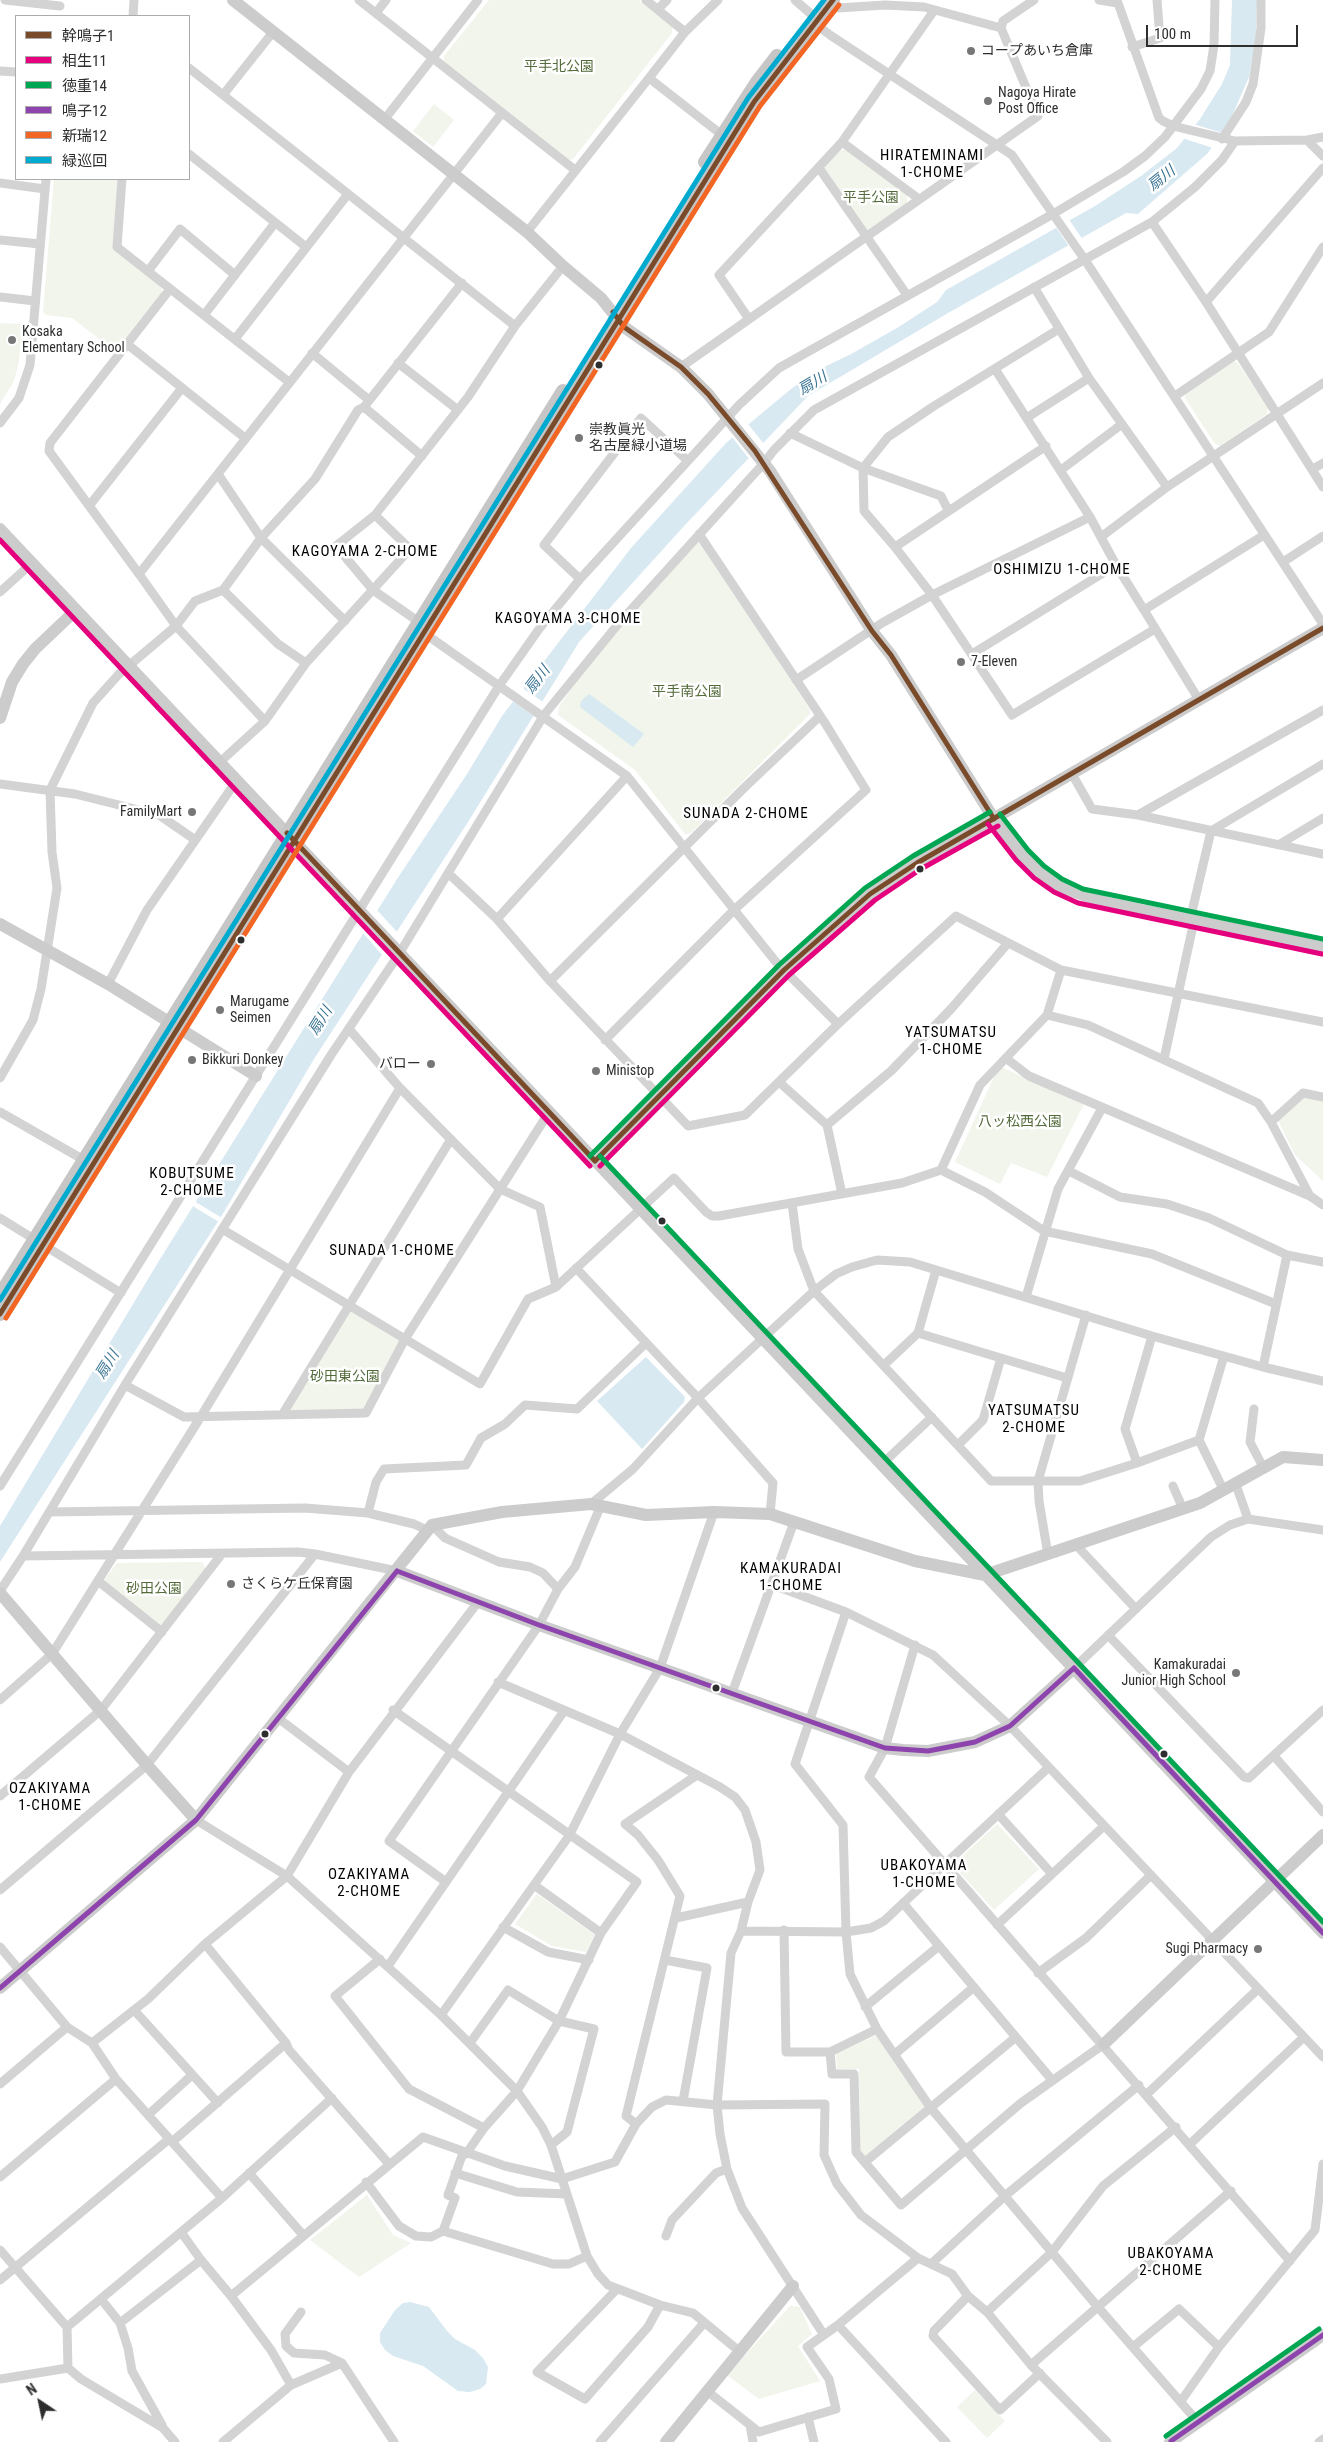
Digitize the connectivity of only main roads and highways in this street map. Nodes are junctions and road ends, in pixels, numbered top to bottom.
1 (828, 1) edge
2 (812, 18) junction
3 (616, 316) junction
4 (174, 1025) junction
5 (39, 1241) junction
6 (0, 1294) edge
7 (0, 1314) edge

1 - 2 main road
2 - 3 main road
2 - 3 main road
3 - 4 main road
4 - 5 main road
4 - 5 main road
5 - 6 main road
5 - 7 main road

